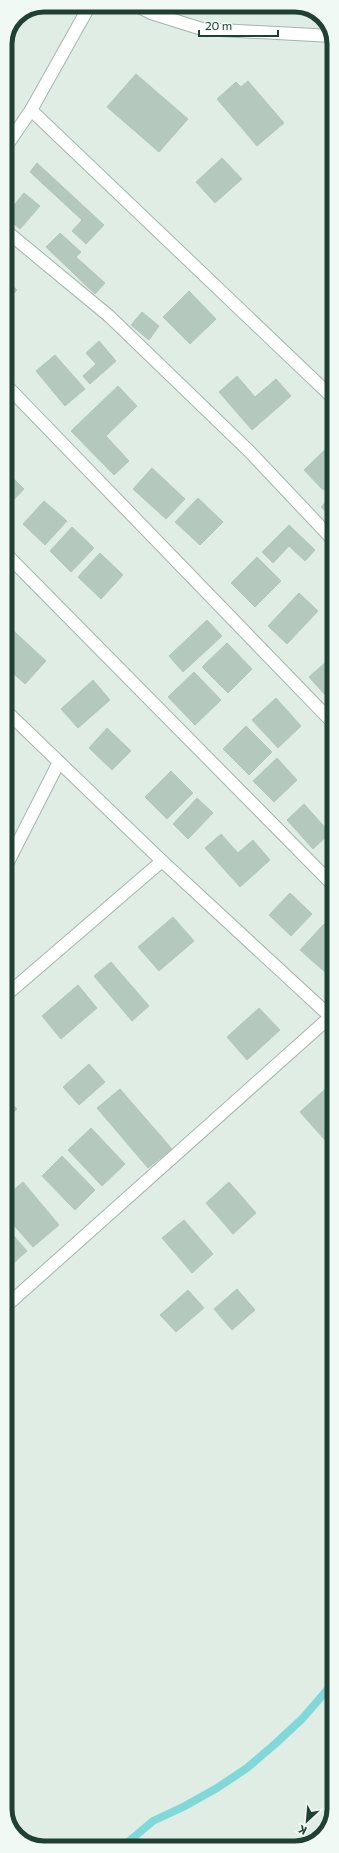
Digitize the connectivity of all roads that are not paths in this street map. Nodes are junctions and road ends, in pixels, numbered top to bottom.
1 (86, 12) edge
2 (149, 12) edge
3 (326, 36) edge
4 (31, 110) junction
5 (12, 138) edge
6 (12, 236) edge
7 (12, 391) edge
8 (327, 392) edge
9 (327, 534) edge
10 (12, 560) edge
11 (12, 717) edge
12 (327, 717) edge
13 (59, 762) junction
14 (12, 854) edge
15 (162, 861) junction
16 (327, 879) edge
17 (12, 990) edge
18 (327, 1014) edge
19 (327, 1023) edge
20 (12, 1301) edge

1 - 4 street
2 - 3 street
4 - 5 street
4 - 8 street
6 - 9 street
7 - 12 street
10 - 16 street
11 - 13 street
13 - 14 street
13 - 15 street
15 - 17 street
15 - 18 street
19 - 20 street

